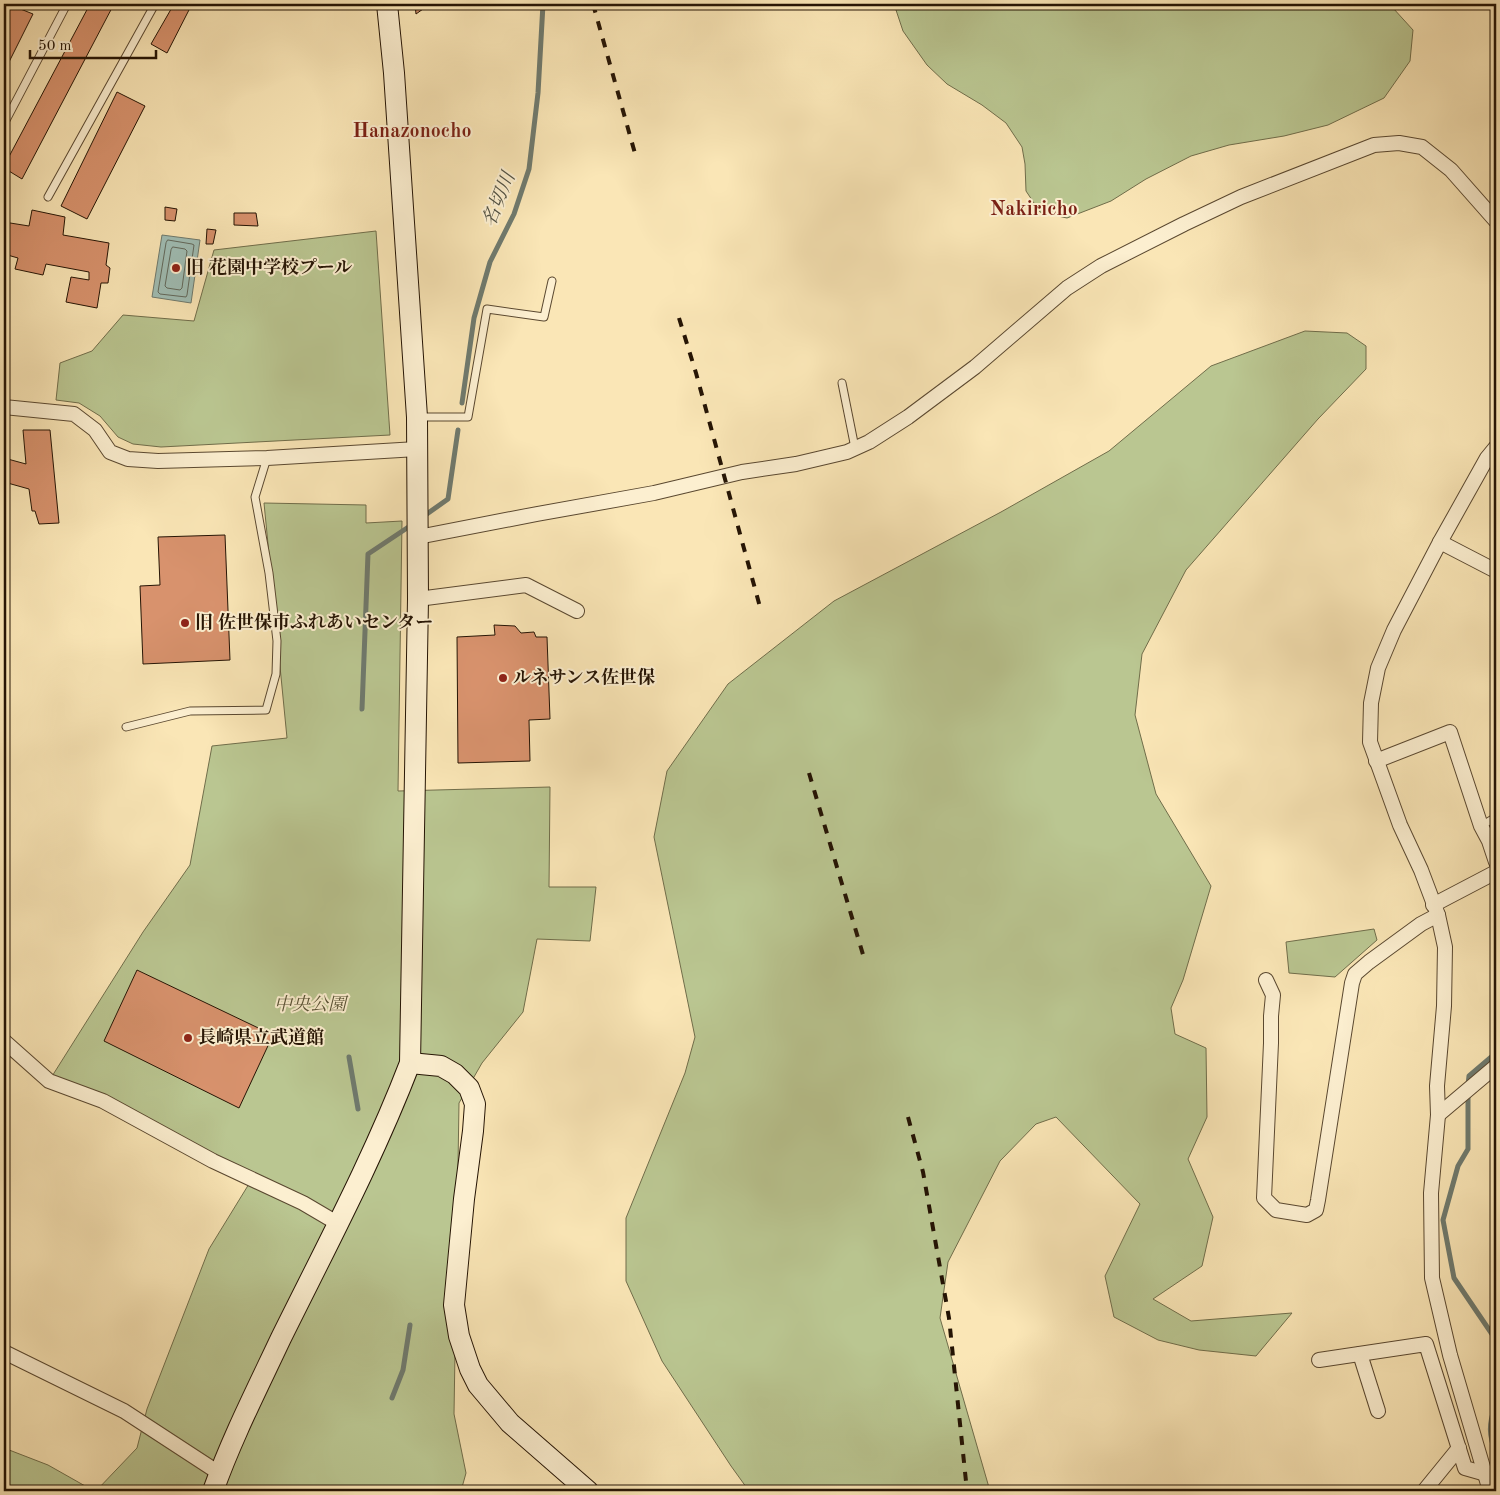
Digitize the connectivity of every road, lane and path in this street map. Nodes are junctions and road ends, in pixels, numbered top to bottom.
1 (67, 4) edge
2 (154, 4) edge
3 (386, 4) edge
4 (4, 124) edge
5 (48, 197) dead end
6 (1496, 221) edge
7 (552, 281) dead end
8 (842, 383) dead end
9 (4, 407) edge
10 (417, 417) junction
11 (1496, 447) edge
12 (854, 448) junction
13 (417, 450) junction
14 (267, 458) junction
15 (418, 535) junction
16 (1440, 542) junction
17 (1496, 571) edge
18 (418, 599) junction
19 (577, 611) dead end
20 (126, 727) dead end
21 (1376, 761) junction
22 (1496, 817) edge
23 (1481, 826) junction
24 (1496, 862) edge
25 (1496, 872) edge
26 (1435, 910) junction
27 (1266, 980) dead end
28 (4, 1042) edge
29 (410, 1062) junction
30 (1496, 1066) edge
31 (1438, 1115) junction
32 (338, 1223) junction
33 (4, 1352) edge
34 (1360, 1354) junction
35 (1319, 1360) dead end
36 (1378, 1411) dead end
37 (1459, 1448) junction
38 (1486, 1474) junction
39 (216, 1482) edge
40 (588, 1491) edge
41 (1424, 1491) edge
42 (1490, 1491) edge

1 - 4 lane
2 - 5 lane
3 - 10 street
6 - 12 street
7 - 10 lane
8 - 12 lane
9 - 14 street
10 - 13 street
11 - 16 street
12 - 15 street
13 - 14 street
13 - 15 street
14 - 20 lane
15 - 18 street
16 - 17 street
16 - 21 street
18 - 19 street
18 - 29 street
21 - 23 street
21 - 26 street
22 - 23 lane
23 - 24 street
25 - 26 street
26 - 27 street
26 - 31 street
28 - 32 street
29 - 32 street
29 - 40 street
30 - 31 street
31 - 38 street
32 - 39 street
33 - 39 street
34 - 35 street
34 - 36 street
34 - 37 street
37 - 38 street
37 - 41 street
38 - 42 street

